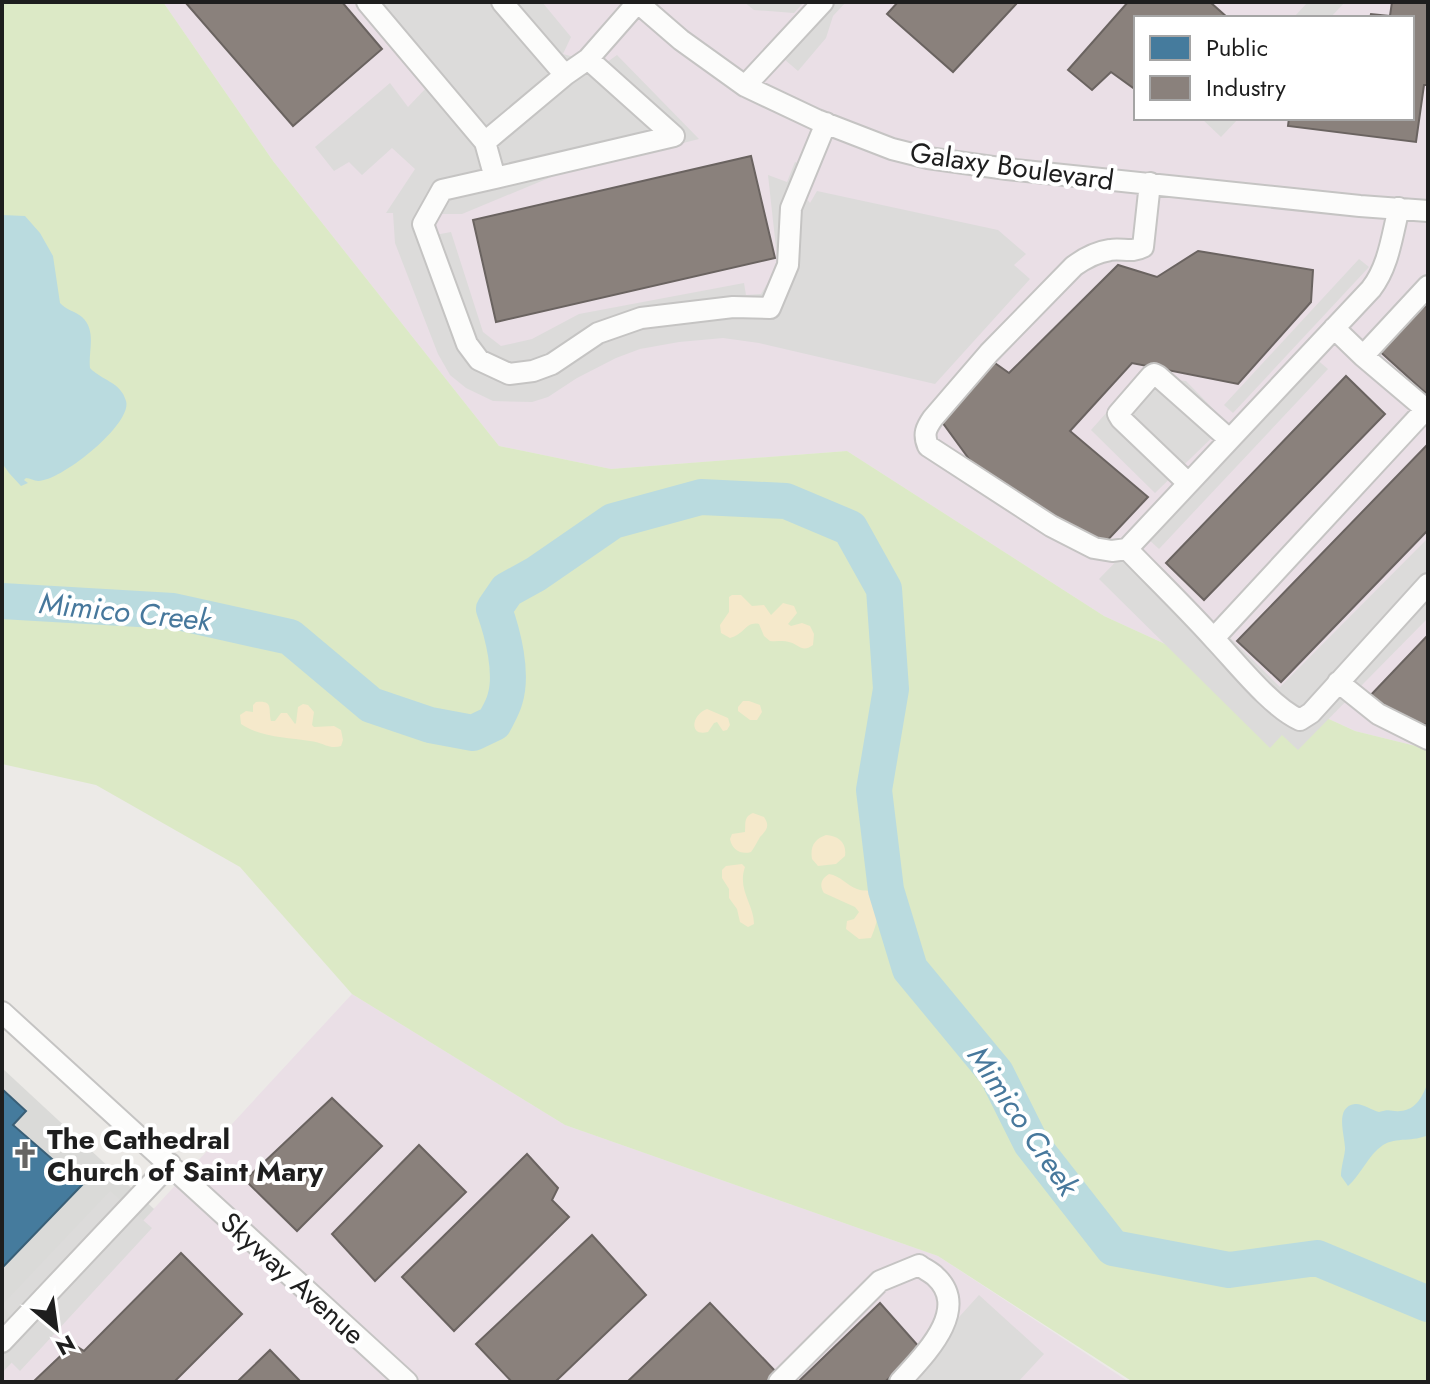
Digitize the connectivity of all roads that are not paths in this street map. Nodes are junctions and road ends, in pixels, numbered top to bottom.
1 (367, 2) edge
2 (502, 2) edge
3 (637, 2) edge
4 (823, 2) edge
5 (588, 59) junction
6 (565, 75) junction
7 (745, 86) junction
8 (826, 123) junction
9 (485, 142) junction
10 (495, 178) junction
11 (1150, 183) junction
12 (1399, 208) junction
13 (1428, 211) edge
14 (1428, 286) edge
15 (1334, 328) junction
16 (1363, 356) junction
17 (1427, 410) edge
18 (1229, 439) junction
19 (1188, 483) junction
20 (1127, 549) junction
21 (1428, 584) edge
22 (1214, 638) junction
23 (1338, 682) junction
24 (1428, 739) edge
25 (2, 1012) edge
26 (170, 1164) junction
27 (2, 1342) edge
28 (407, 1382) edge
29 (779, 1382) edge
30 (900, 1382) edge

1 - 9 street
2 - 6 street
3 - 5 street
3 - 7 street, Galaxy Boulevard
4 - 7 street
5 - 6 street
5 - 10 street
6 - 9 street
7 - 8 street, Galaxy Boulevard
8 - 10 street
8 - 11 street, Galaxy Boulevard
9 - 10 street
11 - 12 street, Galaxy Boulevard
11 - 20 street
12 - 13 street, Galaxy Boulevard
12 - 15 street
14 - 16 street
15 - 16 street
15 - 18 street
16 - 17 street
17 - 22 street
18 - 19 street
18 - 19 street
19 - 20 street
20 - 22 street
21 - 23 street
22 - 23 street
23 - 24 street
25 - 26 street, Skyway Avenue
26 - 27 street
26 - 28 street, Skyway Avenue
29 - 30 street

